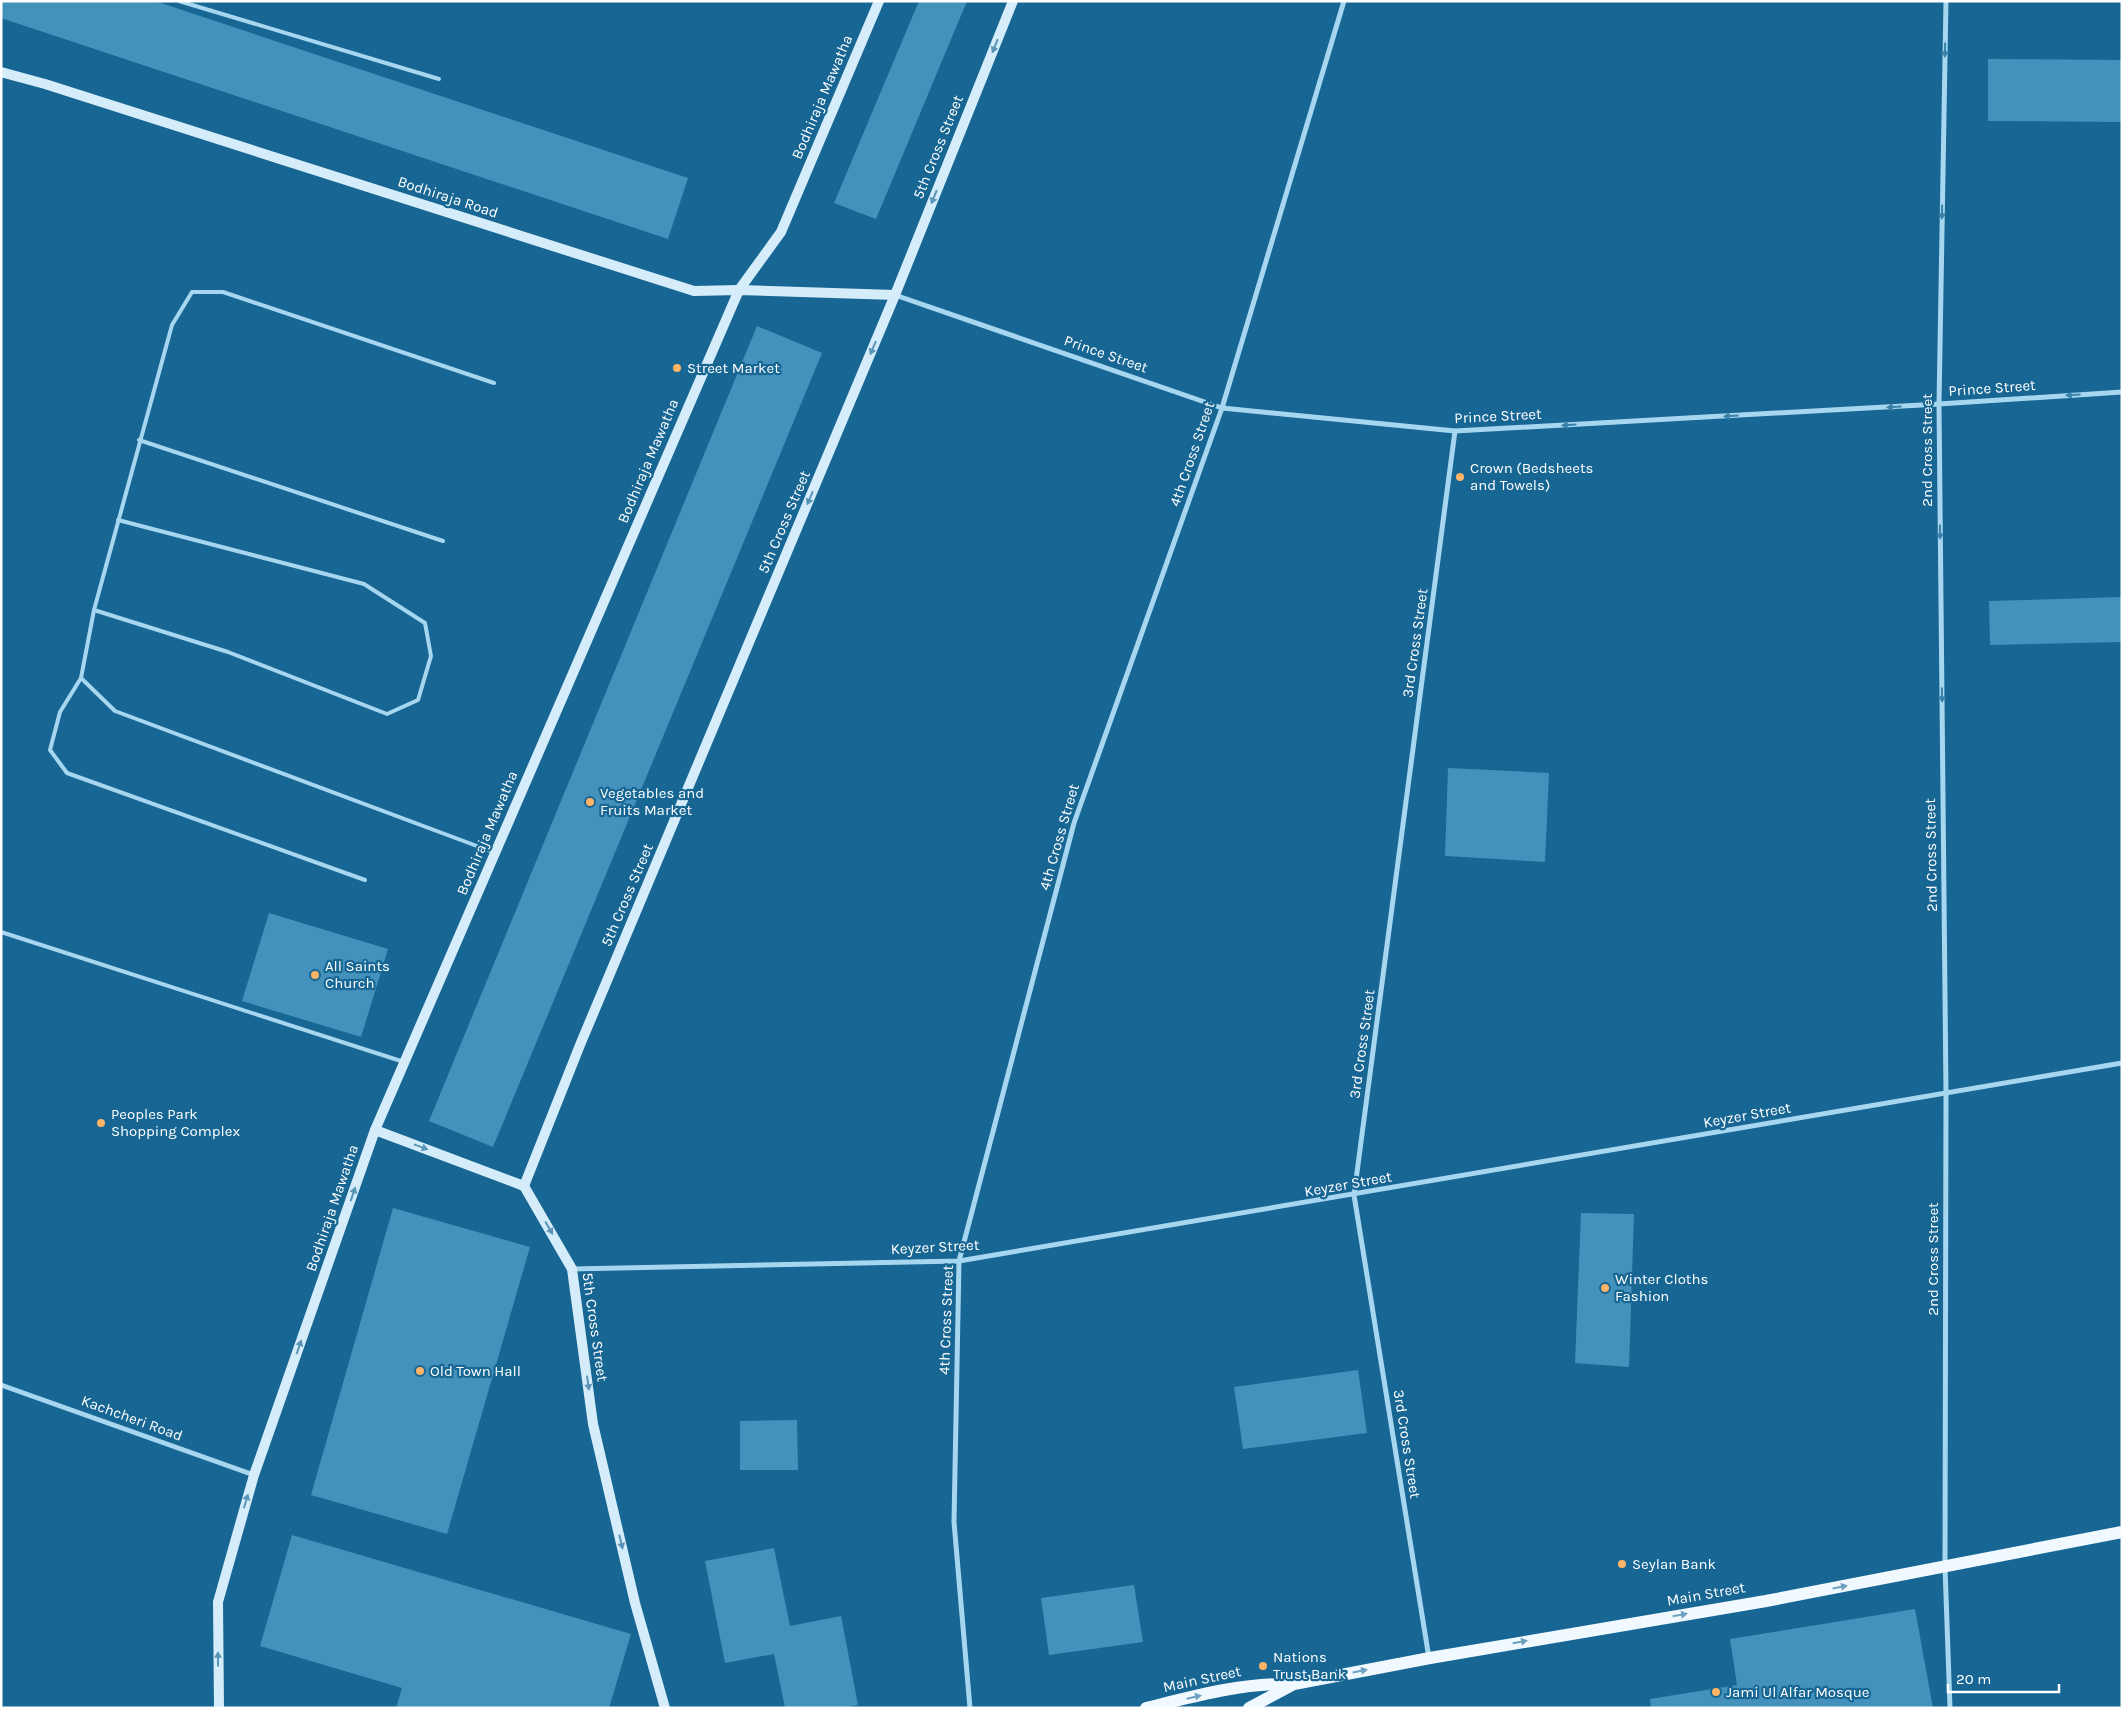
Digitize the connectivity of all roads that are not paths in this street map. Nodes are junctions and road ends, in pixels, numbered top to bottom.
1 (179, 1) edge
2 (879, 1) edge
3 (1013, 1) edge
4 (1344, 1) edge
5 (1946, 1) edge
6 (1, 72) edge
7 (439, 79) dead end
8 (739, 290) junction
9 (895, 295) junction
10 (494, 383) dead end
11 (2122, 392) edge
12 (1939, 404) junction
13 (1222, 408) junction
14 (1455, 432) junction
15 (139, 440) junction
16 (118, 520) junction
17 (443, 541) dead end
18 (94, 610) junction
19 (81, 678) junction
20 (496, 852) junction
21 (365, 880) dead end
22 (1, 932) edge
23 (404, 1062) junction
24 (2122, 1063) edge
25 (1946, 1093) junction
26 (375, 1130) junction
27 (524, 1186) junction
28 (1354, 1195) junction
29 (959, 1261) junction
30 (572, 1268) junction
31 (1, 1385) edge
32 (254, 1475) junction
33 (2122, 1532) edge
34 (1945, 1567) junction
35 (1430, 1658) junction
36 (1294, 1684) junction
37 (219, 1708) edge
38 (665, 1708) edge
39 (970, 1708) edge
40 (1146, 1708) edge
41 (1249, 1708) edge
42 (1950, 1708) edge

1 - 7 lane
2 - 8 street, Bodhiraja Mawatha
3 -> 9 street, 5th Cross Street
4 - 13 street, 4th Cross Street
5 -> 12 street, 2nd Cross Street
6 - 8 street, Bodhiraja Road
8 - 9 street, Bodhiraja Road
8 - 20 street, Bodhiraja Mawatha
9 - 13 street, Prince Street
9 -> 27 street, 5th Cross Street
10 - 15 lane
11 -> 12 street, Prince Street
12 -> 14 street, Prince Street
12 -> 25 street, 2nd Cross Street
13 - 14 street, Prince Street
13 - 29 street, 4th Cross Street
14 - 28 street, 3rd Cross Street
15 - 16 lane
15 - 17 lane
16 - 18 lane
16 - 18 lane
18 - 19 lane
19 - 20 lane
19 - 21 lane
20 - 23 street, Bodhiraja Mawatha
22 - 23 lane
23 - 26 street, Bodhiraja Mawatha
24 - 25 street, Keyzer Street
25 - 28 street, Keyzer Street
25 - 34 street, 2nd Cross Street
26 -> 27 street
32 -> 26 street, Bodhiraja Mawatha
27 -> 30 street, 5th Cross Street
28 - 29 street, Keyzer Street
28 - 35 street, 3rd Cross Street
29 - 30 street, Keyzer Street
29 - 39 street, 4th Cross Street
30 -> 38 street, 5th Cross Street
31 - 32 street, Kachcheri Road
37 -> 32 street, Bodhiraja Mawatha
33 - 34 main road, Main Street
35 -> 34 main road, Main Street
34 - 42 street, 2nd Cross Street
36 -> 35 main road, Main Street
40 -> 36 main road, Main Street
36 - 41 main road, Main Street

